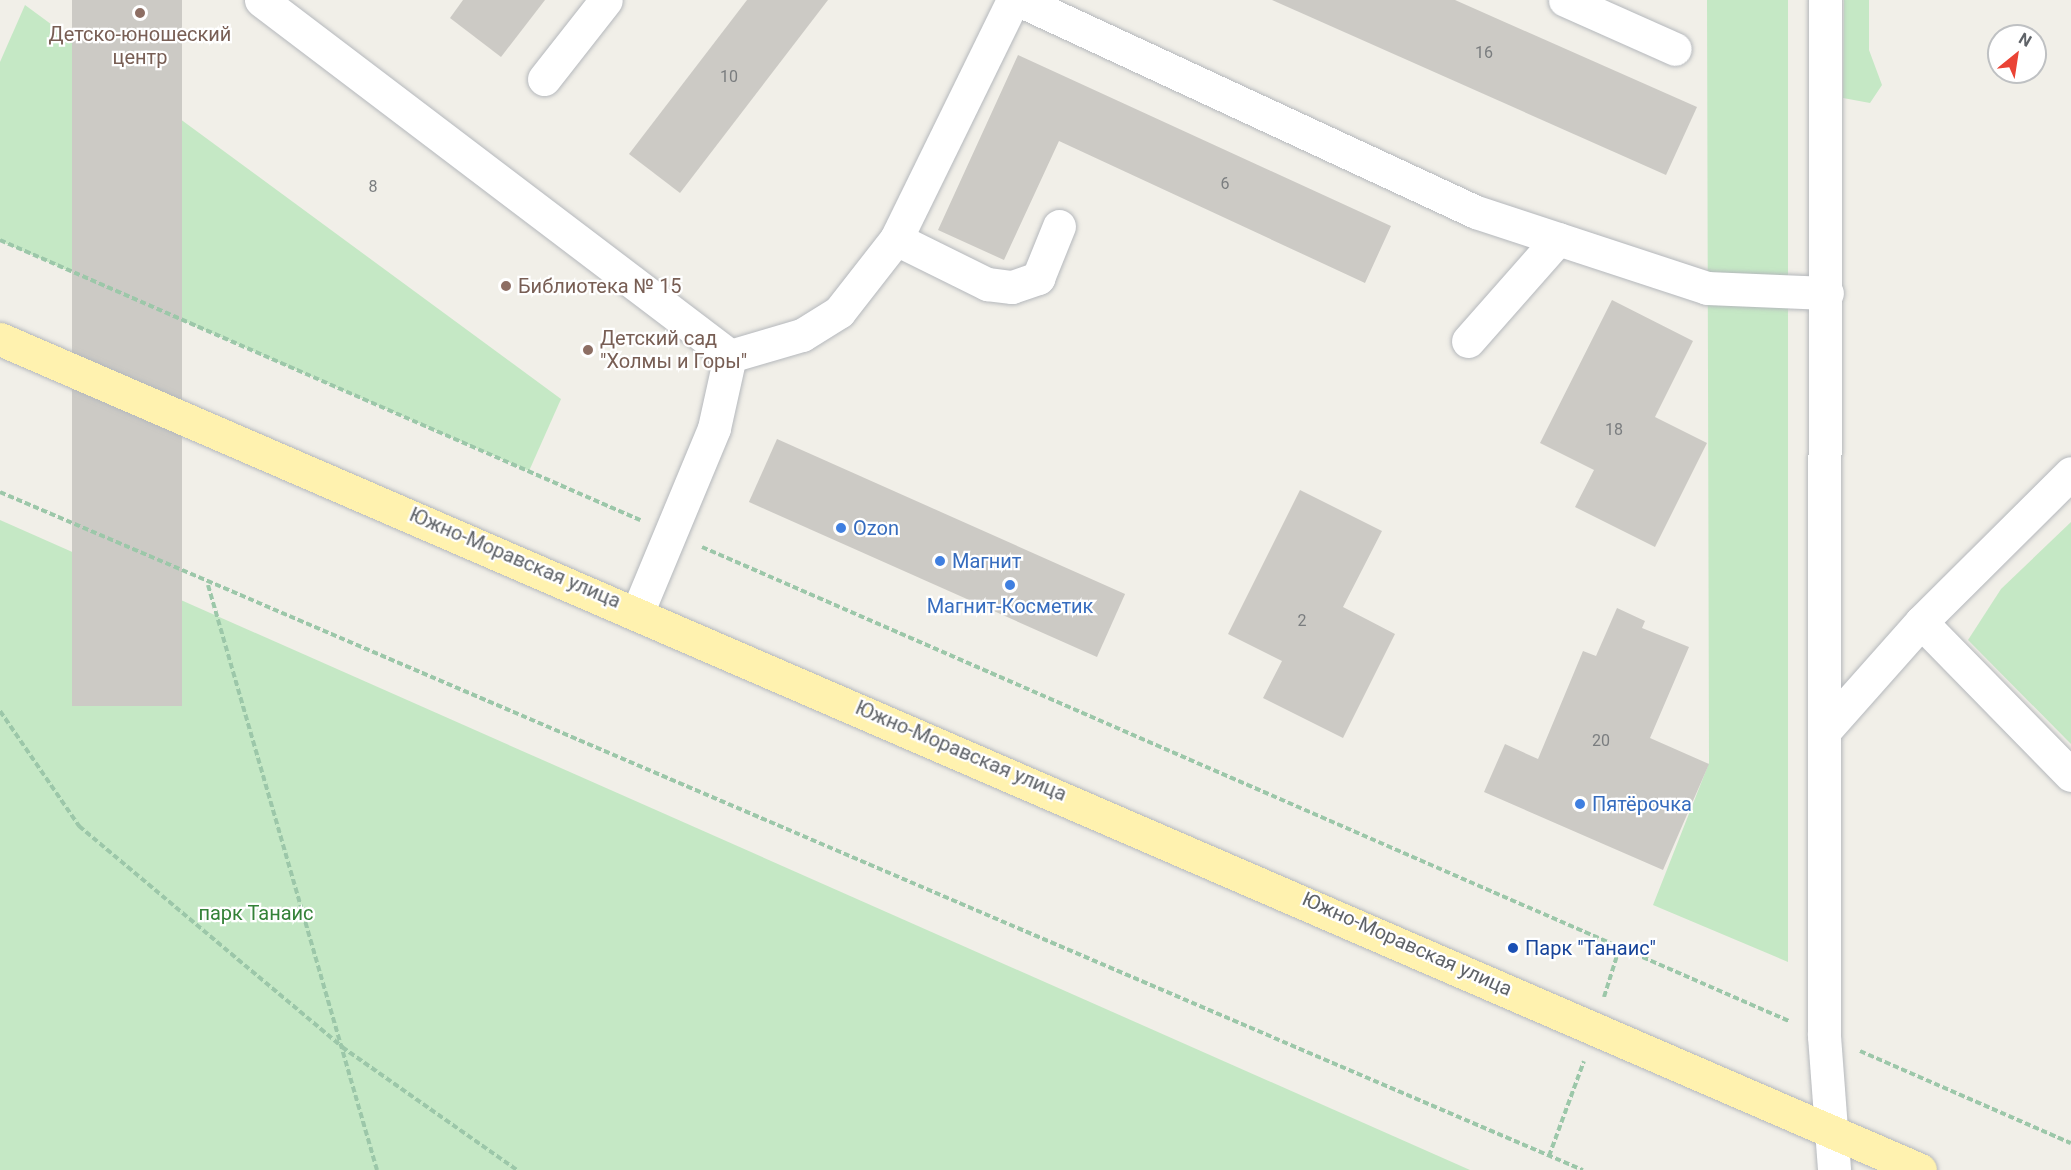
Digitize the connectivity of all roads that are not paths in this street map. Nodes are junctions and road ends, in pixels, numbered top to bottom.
1 (261, 0) edge
2 (606, 0) edge
3 (1013, 0) edge
4 (1019, 0) edge
5 (1565, 0) edge
6 (1826, 0) edge
7 (1676, 49) dead end
8 (544, 79) dead end
9 (1059, 226) dead end
10 (896, 239) junction
11 (1558, 239) junction
12 (1827, 293) junction
13 (0, 339) edge
14 (1468, 341) dead end
15 (730, 356) junction
16 (2071, 474) edge
17 (638, 611) junction
18 (1920, 622) junction
19 (1827, 728) junction
20 (2071, 775) edge
21 (1833, 1136) junction
22 (1834, 1170) edge
23 (1920, 1170) edge

1 - 15 street
2 - 8 street
3 - 10 street
4 - 11 street
5 - 7 street
6 - 12 street
9 - 10 street
10 - 15 street
11 - 12 street
11 - 14 street
12 - 19 street
13 - 17 main road, Южно-Моравская улица
15 - 17 street
16 - 18 street
17 - 21 main road, Южно-Моравская улица
18 - 19 street
18 - 20 street
19 - 21 street
21 - 22 street
21 - 23 main road, Южно-Моравская улица

